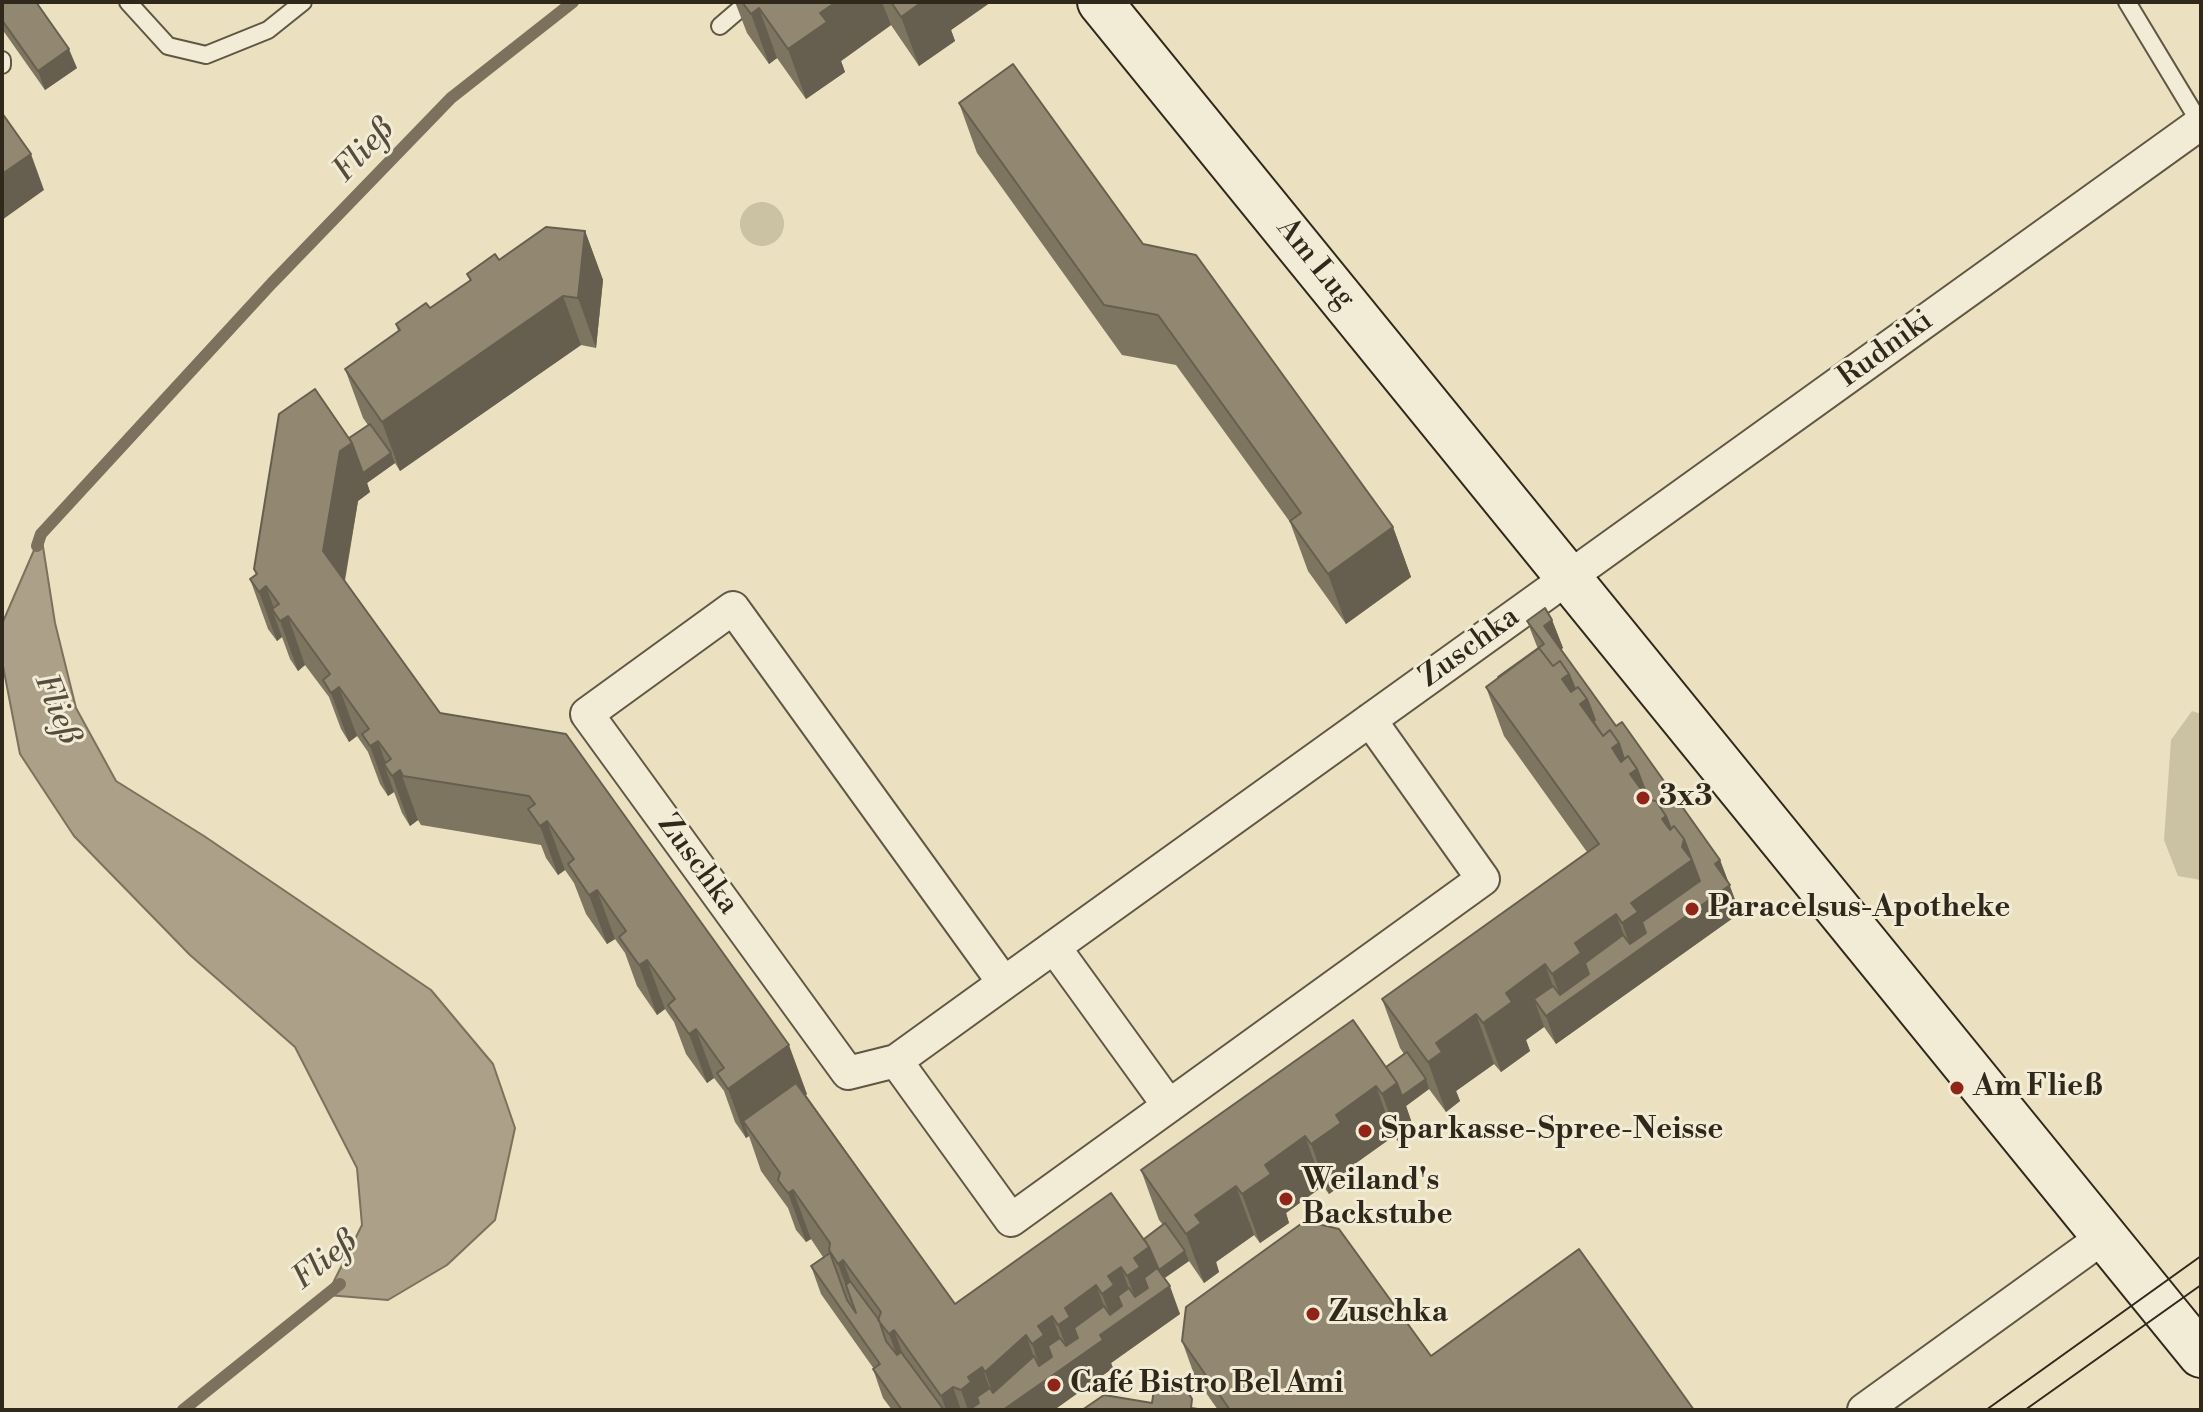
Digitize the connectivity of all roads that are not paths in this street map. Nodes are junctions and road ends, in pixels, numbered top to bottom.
1 (128, 2) edge
2 (303, 2) edge
3 (748, 2) edge
4 (1100, 2) edge
5 (2127, 2) edge
6 (720, 26) dead end
7 (2201, 123) edge
8 (1571, 578) junction
9 (1370, 720) junction
10 (1054, 947) junction
11 (1004, 983) junction
12 (896, 1061) junction
13 (1169, 1106) junction
14 (2105, 1236) junction
15 (2201, 1355) edge
16 (1864, 1410) edge

1 - 2 lane
3 - 6 lane
4 - 8 street, Am Lug
5 - 7 lane
7 - 8 street, Rudniki
8 - 9 street, Zuschka
8 - 14 street, Am Lug
9 - 10 street, Zuschka
9 - 13 street
10 - 11 street, Zuschka
10 - 13 street
11 - 12 street
11 - 12 street, Zuschka
12 - 13 street
14 - 15 street, Am Lug
14 - 16 street

